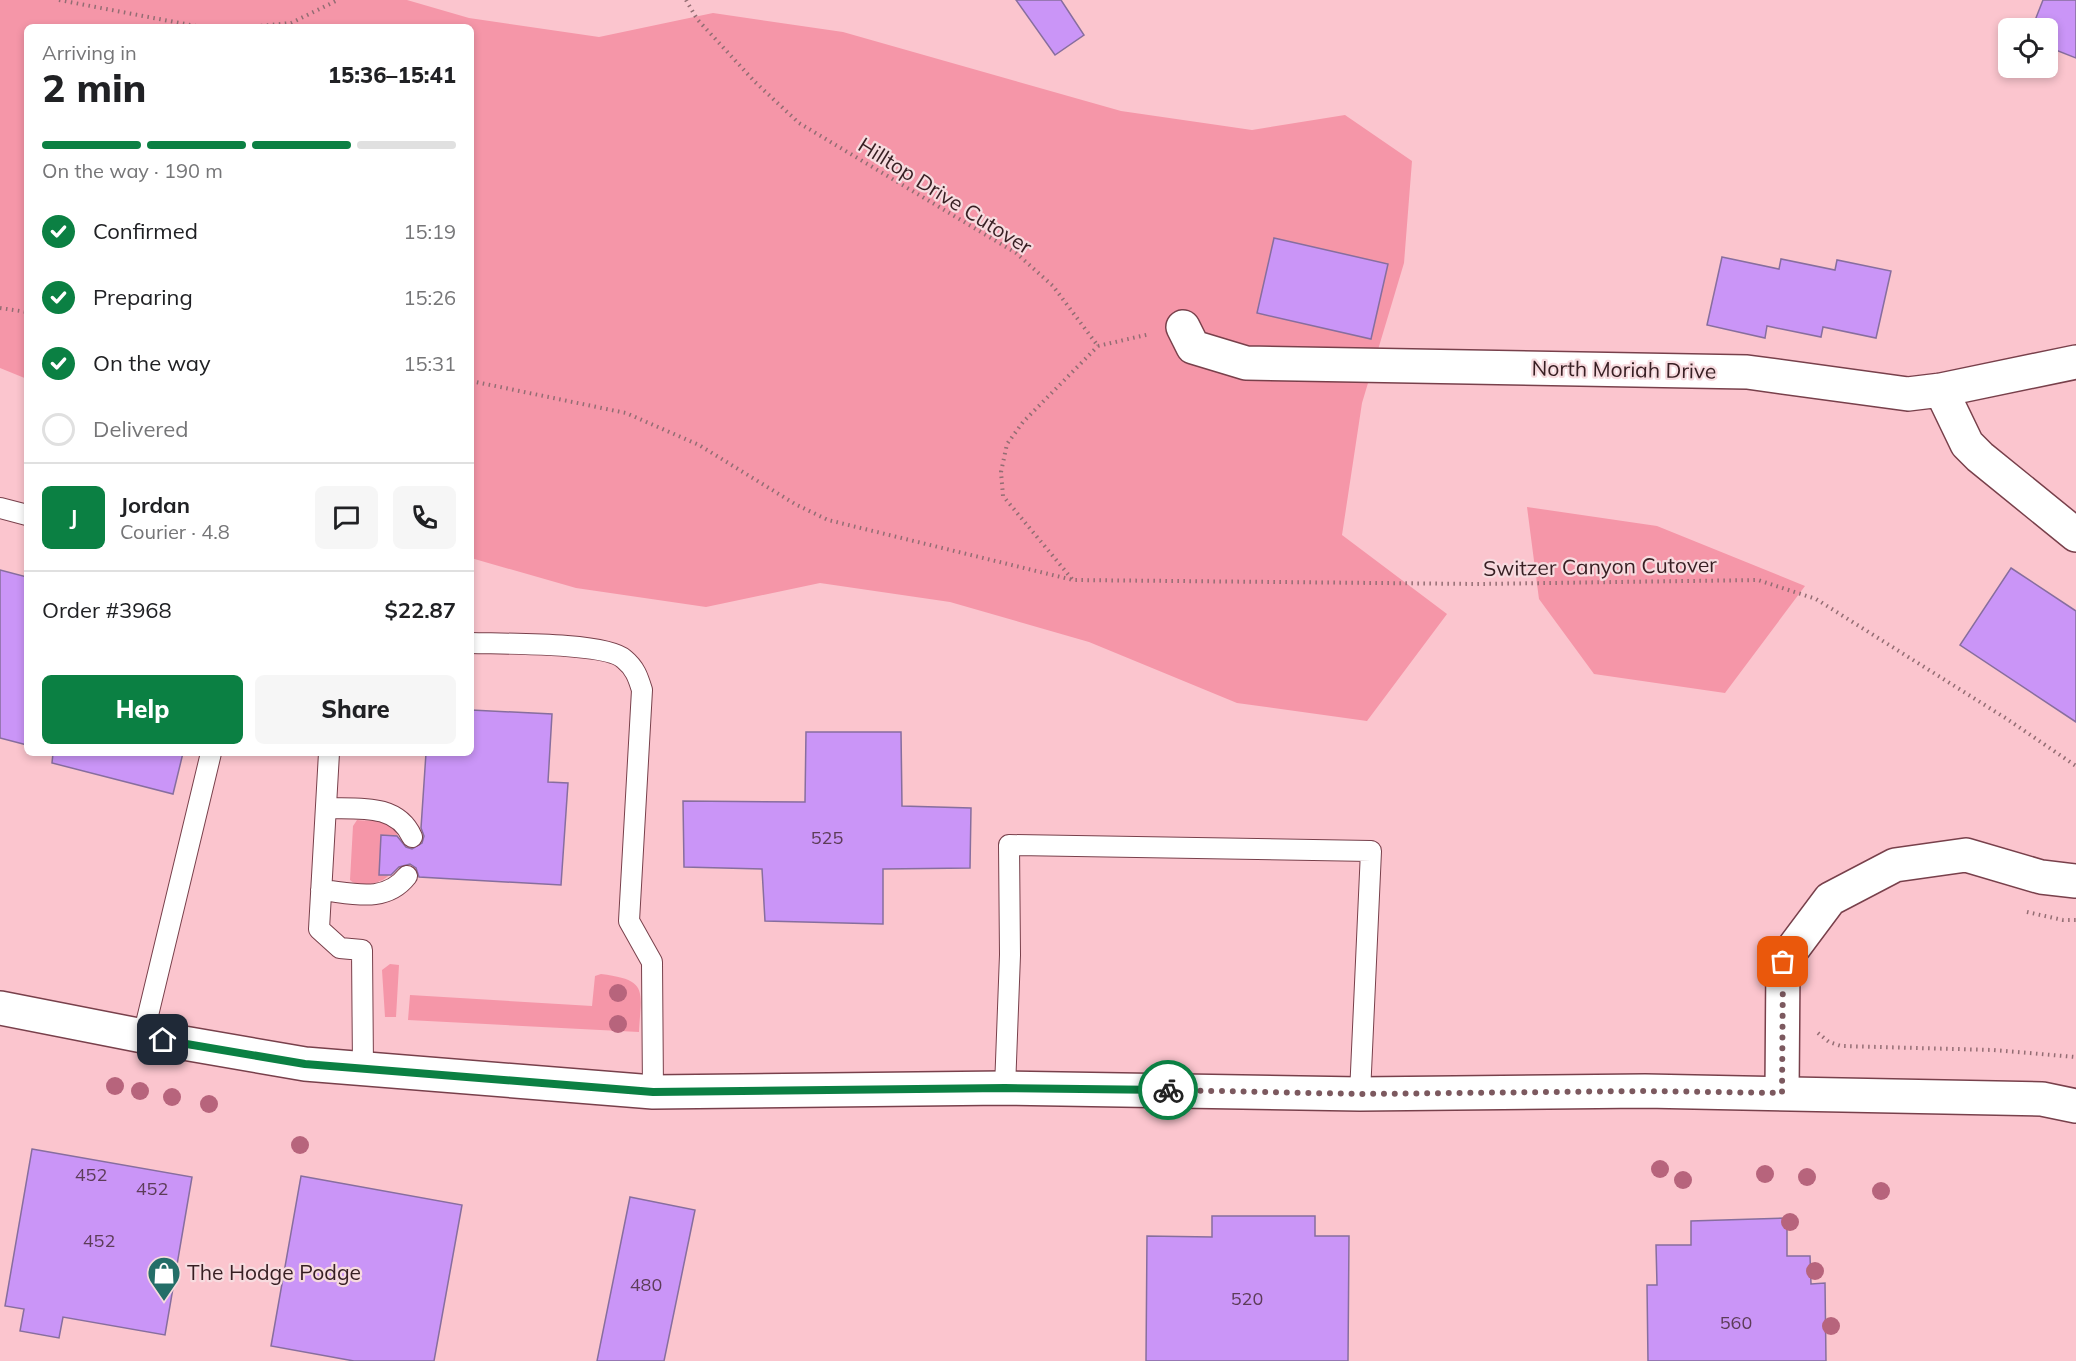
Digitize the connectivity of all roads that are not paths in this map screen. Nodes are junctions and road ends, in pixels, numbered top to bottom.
1 (1183, 327) road end
2 (2076, 362) edge
3 (1941, 390) junction
4 (0, 508) edge
5 (24, 514) edge
6 (2076, 535) edge
7 (474, 643) edge
8 (211, 756) edge
9 (329, 756) edge
10 (326, 808) junction
11 (412, 837) dead end
12 (407, 876) dead end
13 (2076, 881) edge
14 (321, 890) junction
15 (0, 1008) edge
16 (143, 1036) junction
17 (363, 1068) junction
18 (1005, 1088) junction
19 (653, 1092) junction
20 (1782, 1093) junction
21 (1360, 1094) junction
22 (2076, 1106) edge

1 - 3 street, North Moriah Drive
2 - 3 street, North Moriah Drive
3 - 6 street
4 - 5 lane
7 - 19 lane
8 - 16 lane
9 - 10 lane
10 - 11 lane
10 - 14 lane
12 - 14 lane
13 - 20 street
14 - 17 lane
15 - 16 street
16 - 17 street
17 - 19 street
18 - 19 street
18 - 21 street
18 - 21 lane
20 - 21 street
20 - 22 street

